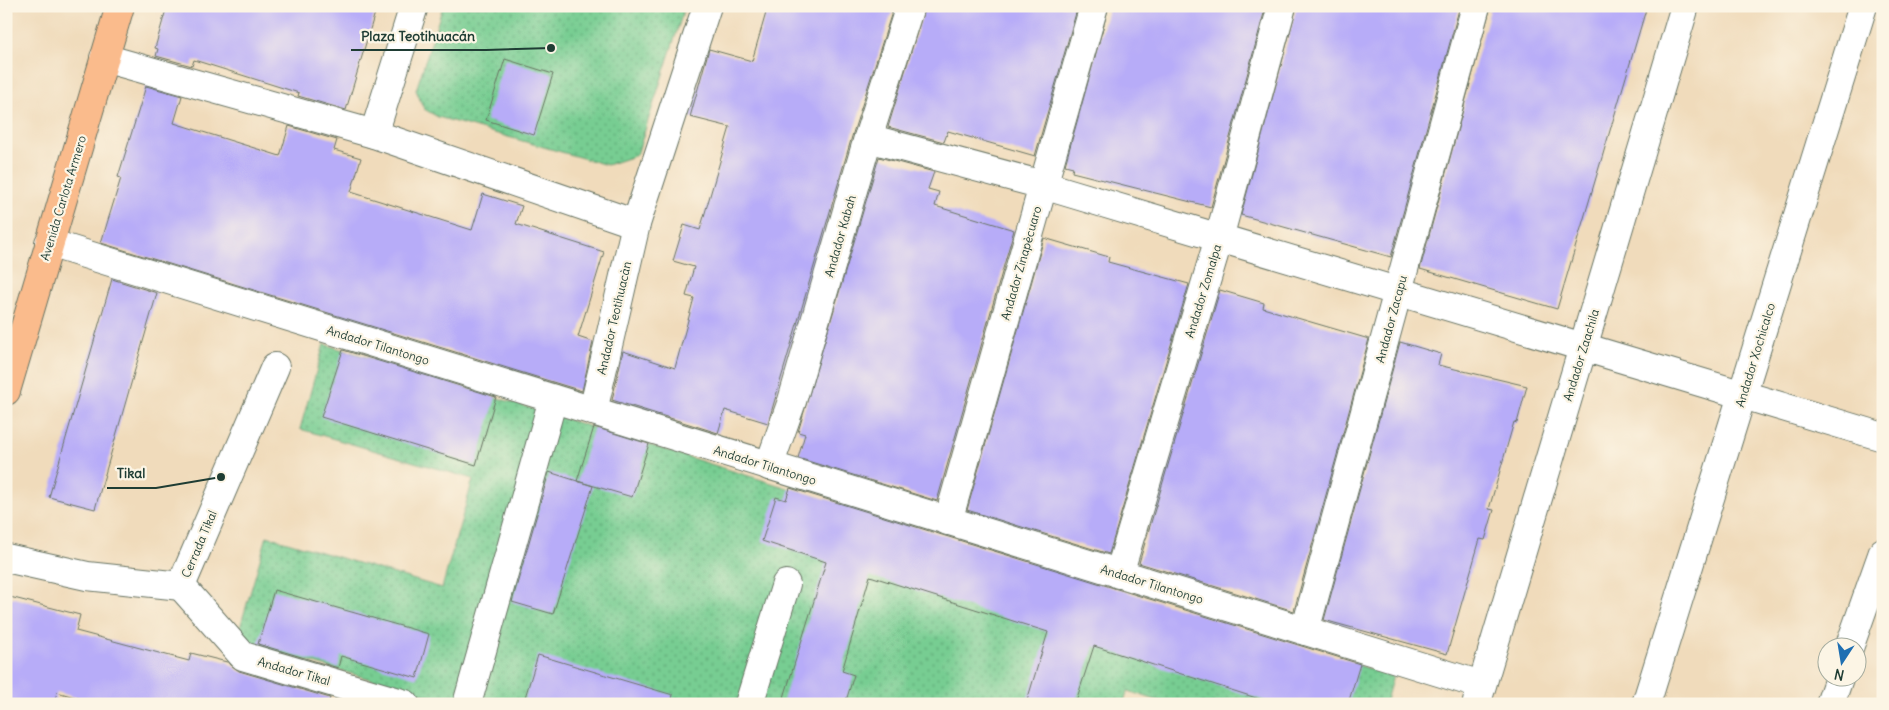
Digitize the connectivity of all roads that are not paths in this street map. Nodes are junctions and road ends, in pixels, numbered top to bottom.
1 (120, 6) edge
2 (414, 6) edge
3 (707, 6) edge
4 (910, 6) edge
5 (1094, 6) edge
6 (1282, 6) edge
7 (1476, 6) edge
8 (1684, 6) edge
9 (1863, 6) edge
10 (104, 58) junction
11 (374, 134) junction
12 (868, 138) junction
13 (1044, 185) junction
14 (636, 224) junction
15 (1219, 238) junction
16 (49, 243) junction
17 (1398, 291) junction
18 (1583, 347) junction
19 (275, 367) dead end
20 (6, 391) edge
21 (1743, 395) junction
22 (553, 399) junction
23 (593, 411) junction
24 (1883, 437) edge
25 (769, 466) junction
26 (948, 521) junction
27 (1883, 552) edge
28 (6, 558) edge
29 (1119, 574) junction
30 (786, 584) dead end
31 (181, 586) junction
32 (1305, 631) junction
33 (1853, 638) edge
34 (1836, 688) edge
35 (1479, 695) edge
36 (405, 704) edge
37 (467, 704) edge
38 (749, 704) edge
39 (1646, 704) edge
40 (1830, 704) edge

1 - 10 main road, Avenida Carlota Armero
2 - 11 street
3 - 14 street, Andador Teotihuacàn
4 - 12 street, Andador Kabah
5 - 13 street, Andador Zinapècuaro
6 - 15 street, Andador Zomalpa
7 - 17 street, Andador Zacapu
8 - 18 street, Andador Zaachila
9 - 21 street, Andador Xochicalco
10 - 11 street
10 - 16 main road, Avenida Carlota Armero
11 - 14 street
12 - 13 street
12 - 25 street, Andador Kabah
13 - 15 street
13 - 26 street, Andador Zinapècuaro
14 - 23 street, Andador Teotihuacàn
15 - 17 street
15 - 29 street, Andador Zomalpa
16 - 20 main road, Avenida Carlota Armero
16 - 22 street, Andador Tilantongo
17 - 18 street
17 - 32 street, Andador Zacapu
18 - 21 street
18 - 35 street, Andador Zaachila
19 - 31 street, Cerrada Tikal
21 - 24 street
21 - 39 street, Andador Xochicalco
22 - 23 street, Andador Tilantongo
22 - 37 street
23 - 25 street, Andador Tilantongo
25 - 26 street, Andador Tilantongo
26 - 29 street, Andador Tilantongo
27 - 33 street
28 - 31 street, Cerrada Tikal
29 - 32 street, Andador Tilantongo
30 - 38 street
31 - 36 street, Andador Tikal
32 - 35 street, Andador Tilantongo
34 - 40 street

